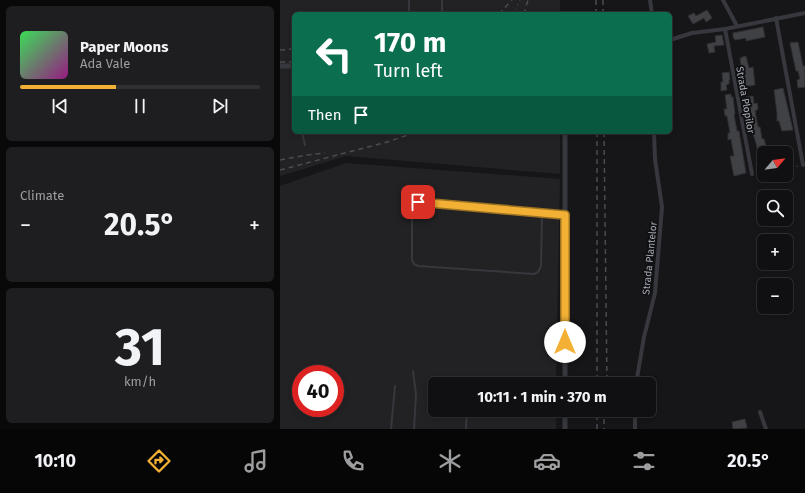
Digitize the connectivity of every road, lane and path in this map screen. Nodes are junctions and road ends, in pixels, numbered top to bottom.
1 (409, 0) edge
2 (442, 0) edge
3 (520, 0) edge
4 (650, 0) edge
5 (723, 0) edge
6 (409, 12) edge
7 (442, 12) edge
8 (513, 12) edge
9 (652, 12) edge
10 (805, 13) edge
11 (776, 18) junction
12 (737, 26) junction
13 (725, 28) junction
14 (672, 39) edge
15 (280, 66) edge
16 (292, 66) edge
17 (302, 134) edge
18 (565, 134) edge
19 (654, 134) edge
20 (305, 145) dead end
21 (803, 165) joint
22 (793, 167) edge
23 (757, 173) edge
24 (752, 174) joint
25 (542, 213) junction
26 (565, 215) junction
27 (413, 371) dead end
28 (565, 377) edge
29 (637, 377) edge
30 (395, 386) dead end
31 (760, 412) dead end
32 (467, 417) edge
33 (565, 417) edge
34 (635, 417) edge
35 (391, 429) edge
36 (414, 429) edge
37 (466, 429) edge
38 (565, 429) edge
39 (635, 429) edge
40 (766, 429) edge

1 - 6 lane
2 - 7 lane
3 - 8 path
4 - 9 street
5 - 12 street
10 - 11 street
11 - 12 street
11 - 21 street
12 - 13 street
13 - 14 street
13 - 24 street, Strada Plopilor
15 - 16 street
17 - 20 lane
18 - 26 street
19 - 29 street, Strada Plantelor
21 - 22 path
23 - 24 path
25 - 25 lane
25 - 26 lane
26 - 28 street
27 - 36 lane
30 - 35 lane
31 - 40 street
32 - 37 lane
33 - 38 street
34 - 39 street

